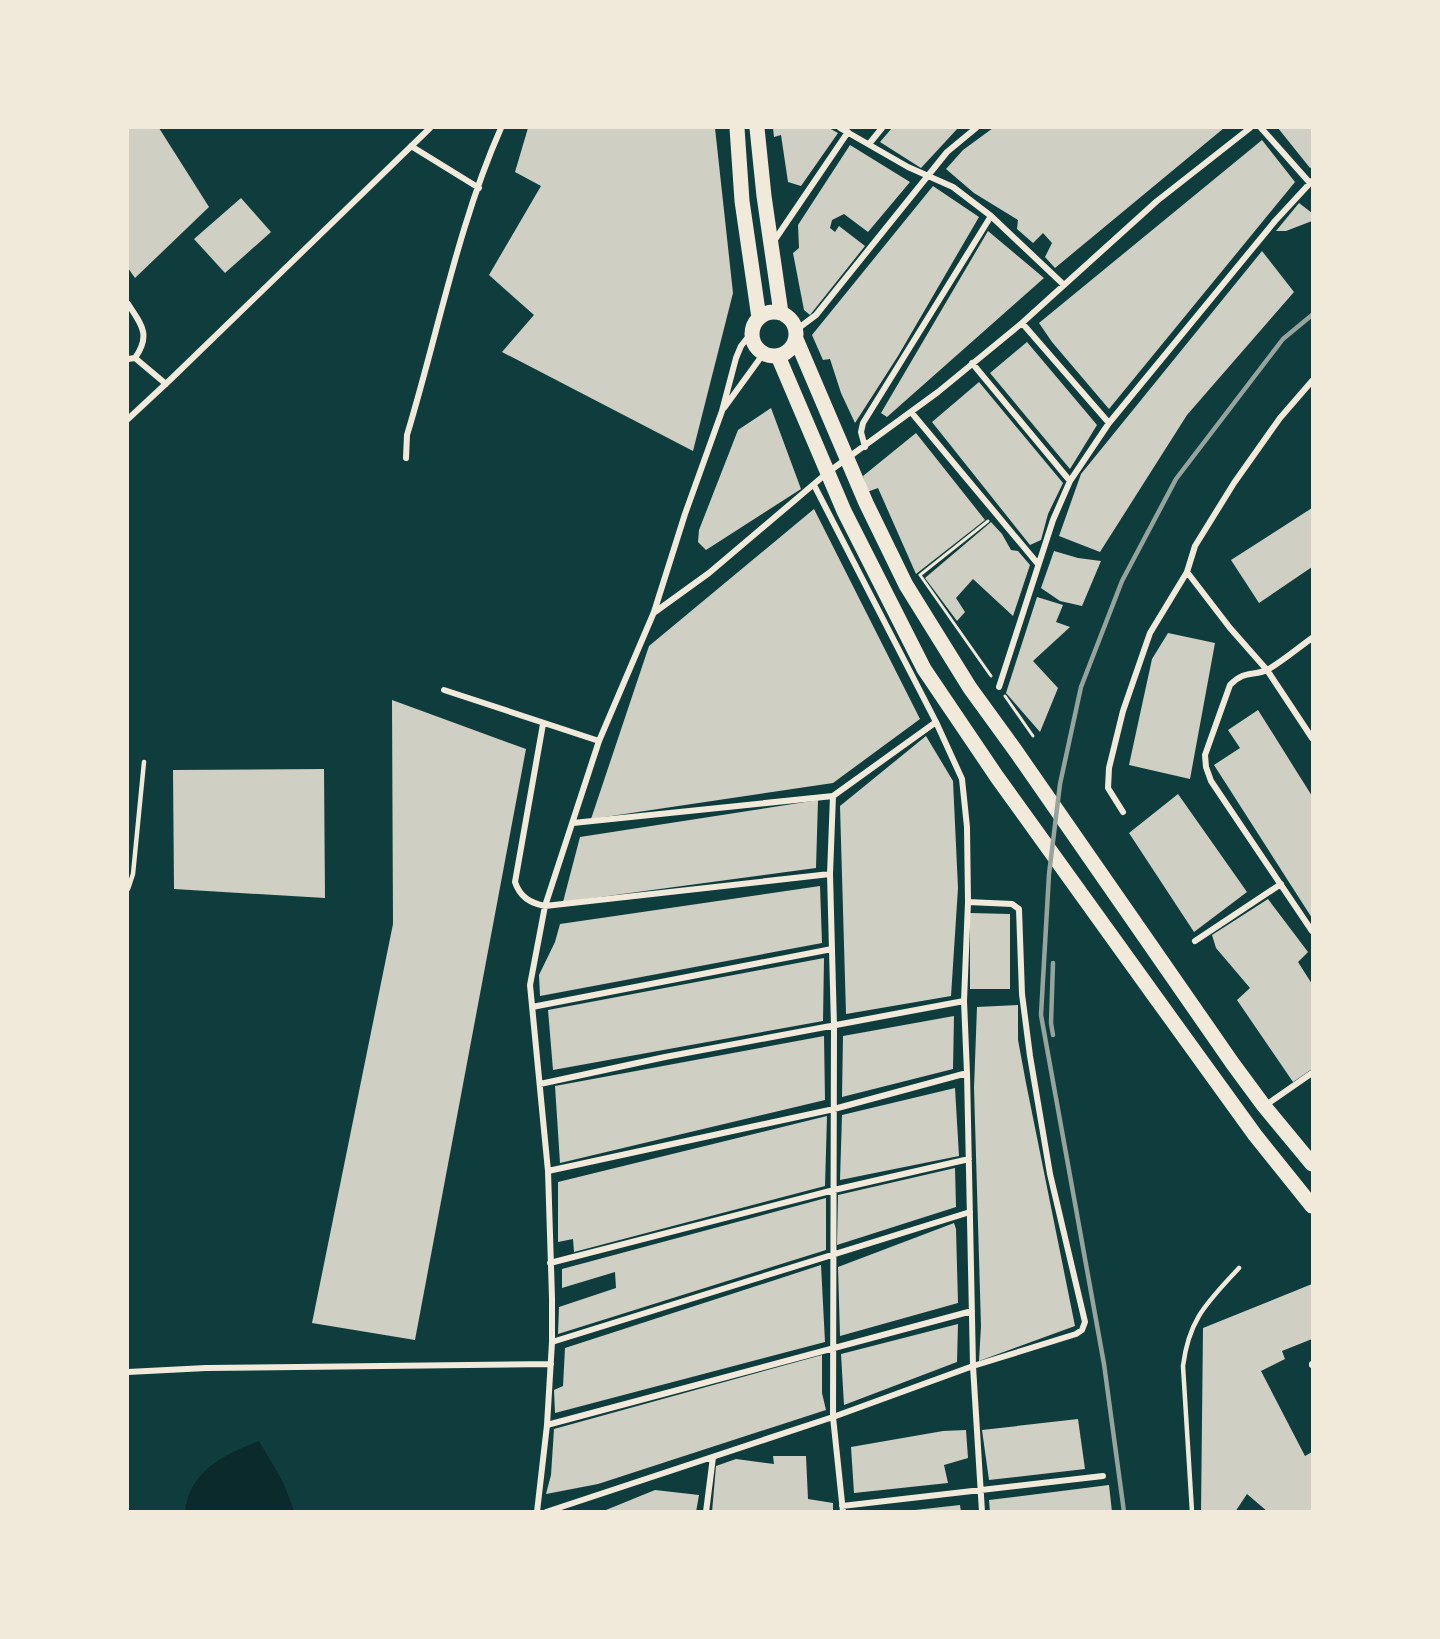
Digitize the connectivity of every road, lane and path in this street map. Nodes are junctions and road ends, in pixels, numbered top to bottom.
1 (430, 128) edge
2 (501, 128) edge
3 (738, 128) edge
4 (757, 128) edge
5 (840, 128) edge
6 (882, 128) edge
7 (976, 128) edge
8 (1250, 128) edge
9 (1261, 128) edge
10 (848, 132) junction
11 (869, 144) junction
12 (411, 146) junction
13 (928, 176) junction
14 (1311, 182) edge
15 (479, 188) junction
16 (991, 216) junction
17 (771, 246) junction
18 (1064, 285) junction
19 (128, 304) edge
20 (781, 313) junction
21 (1022, 323) junction
22 (756, 325) junction
23 (795, 334) junction
24 (771, 355) junction
25 (135, 358) junction
26 (128, 359) edge
27 (972, 363) junction
28 (1312, 381) edge
29 (166, 384) junction
30 (722, 411) junction
31 (911, 412) junction
32 (128, 419) edge
33 (1109, 423) junction
34 (865, 447) junction
35 (406, 458) dead end
36 (848, 459) junction
37 (827, 473) junction
38 (1070, 481) junction
39 (814, 485) junction
40 (996, 515) junction
41 (1038, 564) junction
42 (1187, 572) junction
43 (920, 575) junction
44 (906, 585) junction
45 (654, 612) junction
46 (1312, 638) edge
47 (1267, 670) junction
48 (999, 687) junction
49 (444, 690) dead end
50 (936, 722) junction
51 (543, 724) junction
52 (1033, 736) dead end
53 (1312, 738) edge
54 (599, 741) junction
55 (144, 762) dead end
56 (833, 796) junction
57 (1123, 812) dead end
58 (573, 823) junction
59 (830, 874) junction
60 (1281, 884) junction
61 (128, 889) edge
62 (968, 902) junction
63 (545, 906) junction
64 (1312, 931) edge
65 (1196, 942) dead end
66 (832, 949) junction
67 (964, 1001) junction
68 (532, 1007) junction
69 (834, 1026) junction
70 (967, 1073) junction
71 (1312, 1073) edge
72 (540, 1084) junction
73 (1264, 1106) junction
74 (834, 1109) junction
75 (969, 1159) junction
76 (1312, 1164) edge
77 (548, 1171) junction
78 (834, 1190) junction
79 (1312, 1206) edge
80 (970, 1212) junction
81 (834, 1256) junction
82 (550, 1263) junction
83 (1239, 1268) dead end
84 (972, 1311) junction
85 (552, 1342) junction
86 (833, 1347) junction
87 (551, 1364) junction
88 (973, 1366) junction
89 (128, 1372) edge
90 (833, 1417) junction
91 (547, 1425) junction
92 (713, 1457) junction
93 (1103, 1476) dead end
94 (981, 1490) junction
95 (842, 1509) edge
96 (537, 1512) edge
97 (546, 1512) edge
98 (706, 1512) edge
99 (982, 1512) edge
100 (1192, 1512) edge

1 - 12 street
2 - 15 street
3 - 22 main road
4 - 17 main road
5 - 10 street
6 - 11 street
7 - 13 street
8 - 18 street
9 - 14 street
10 - 11 street
10 - 17 street
11 - 13 street
12 - 15 street
12 - 29 street
13 - 16 street
13 - 23 street
14 - 33 street
15 - 35 street
16 - 18 street
16 - 34 street
17 - 20 main road
18 - 21 street
19 - 25 street
20 - 22 main road
20 - 23 main road
21 - 27 street
21 - 33 street
22 - 24 main road
22 - 30 street
23 - 24 main road
23 - 36 main road
24 - 30 street
24 - 37 main road
25 - 26 street
25 - 29 street
27 - 31 street
27 - 38 street
28 - 42 street
29 - 32 street
30 - 45 street
31 - 34 street
31 - 40 street
33 - 38 street
34 - 36 street
36 - 37 street
36 - 44 main road
37 - 39 street
37 - 79 main road
38 - 41 street
39 - 45 street
39 - 50 street
40 - 41 street
40 - 43 path
41 - 48 street
42 - 47 street
42 - 57 street
43 - 44 path
43 - 48 path
44 - 73 main road
45 - 54 street
46 - 47 street
47 - 53 street
47 - 60 street
48 - 52 path
49 - 51 street
50 - 56 street
50 - 62 street
51 - 54 street
51 - 63 street
54 - 58 street
55 - 61 lane
56 - 58 street
56 - 59 street
58 - 63 street
59 - 63 street
59 - 66 street
60 - 64 street
60 - 65 street
62 - 67 street
62 - 88 street
63 - 68 street
66 - 68 street
66 - 69 street
67 - 69 street
67 - 70 street
68 - 72 street
69 - 72 street
69 - 74 street
70 - 74 street
70 - 75 street
71 - 73 street
72 - 77 street
73 - 76 main road
74 - 77 street
74 - 78 street
75 - 78 street
75 - 80 street
77 - 82 street
78 - 81 street
78 - 82 street
80 - 81 street
80 - 84 street
81 - 85 street
81 - 86 street
82 - 85 street
83 - 100 lane
84 - 86 street
84 - 88 street
85 - 87 street
86 - 90 street
86 - 91 street
87 - 89 street
87 - 91 street
88 - 90 street
88 - 94 street
90 - 92 street
90 - 95 street
91 - 96 street
92 - 97 street
92 - 98 street
93 - 94 street
94 - 95 street
94 - 99 street

